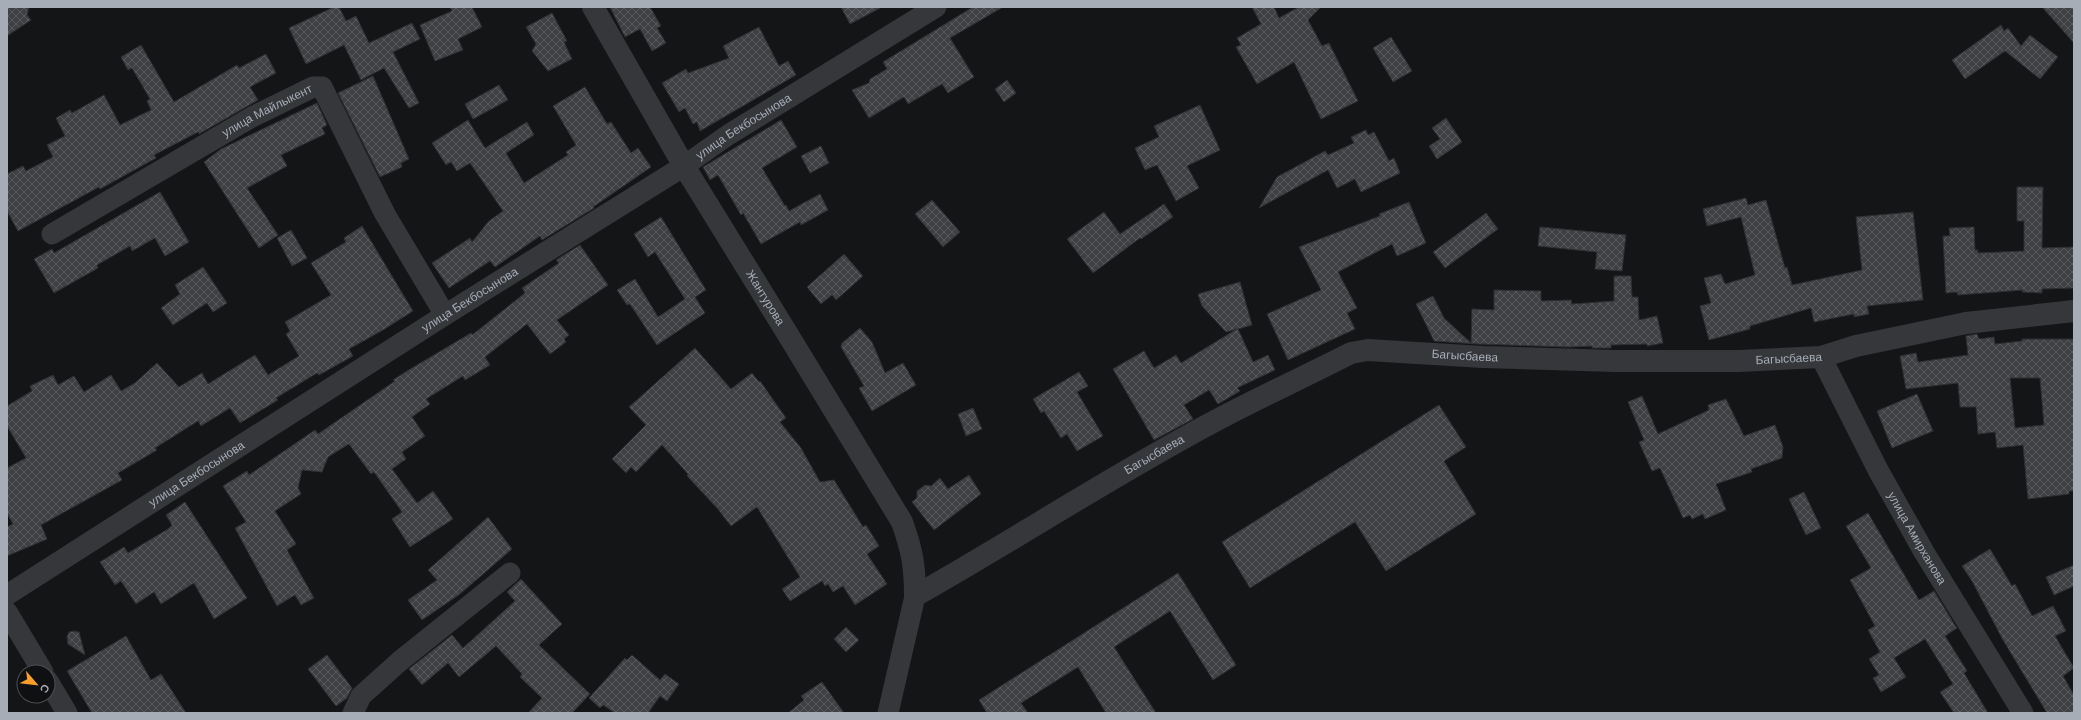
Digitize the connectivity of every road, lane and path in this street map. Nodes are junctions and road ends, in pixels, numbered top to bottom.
1 (593, 7) edge
2 (936, 7) edge
3 (684, 166) junction
4 (52, 234) dead end
5 (2074, 311) edge
6 (445, 315) junction
7 (1821, 357) junction
8 (510, 573) dead end
9 (7, 595) edge
10 (915, 596) junction
11 (7, 612) edge
12 (38, 664) edge
13 (56, 694) edge
14 (67, 713) edge
15 (353, 713) edge
16 (888, 713) edge
17 (2023, 713) edge

1 - 3 street, Жантурова
2 - 3 street, улица Бекбосынова
3 - 6 street, улица Бекбосынова
3 - 10 street, Жантурова
4 - 6 street, улица Майлыкент
5 - 7 street, Багысбаева
6 - 9 street, улица Бекбосынова
7 - 10 street, Багысбаева
7 - 17 street, улица Амирханова
8 - 15 street
10 - 16 street
11 - 12 street
13 - 14 street

